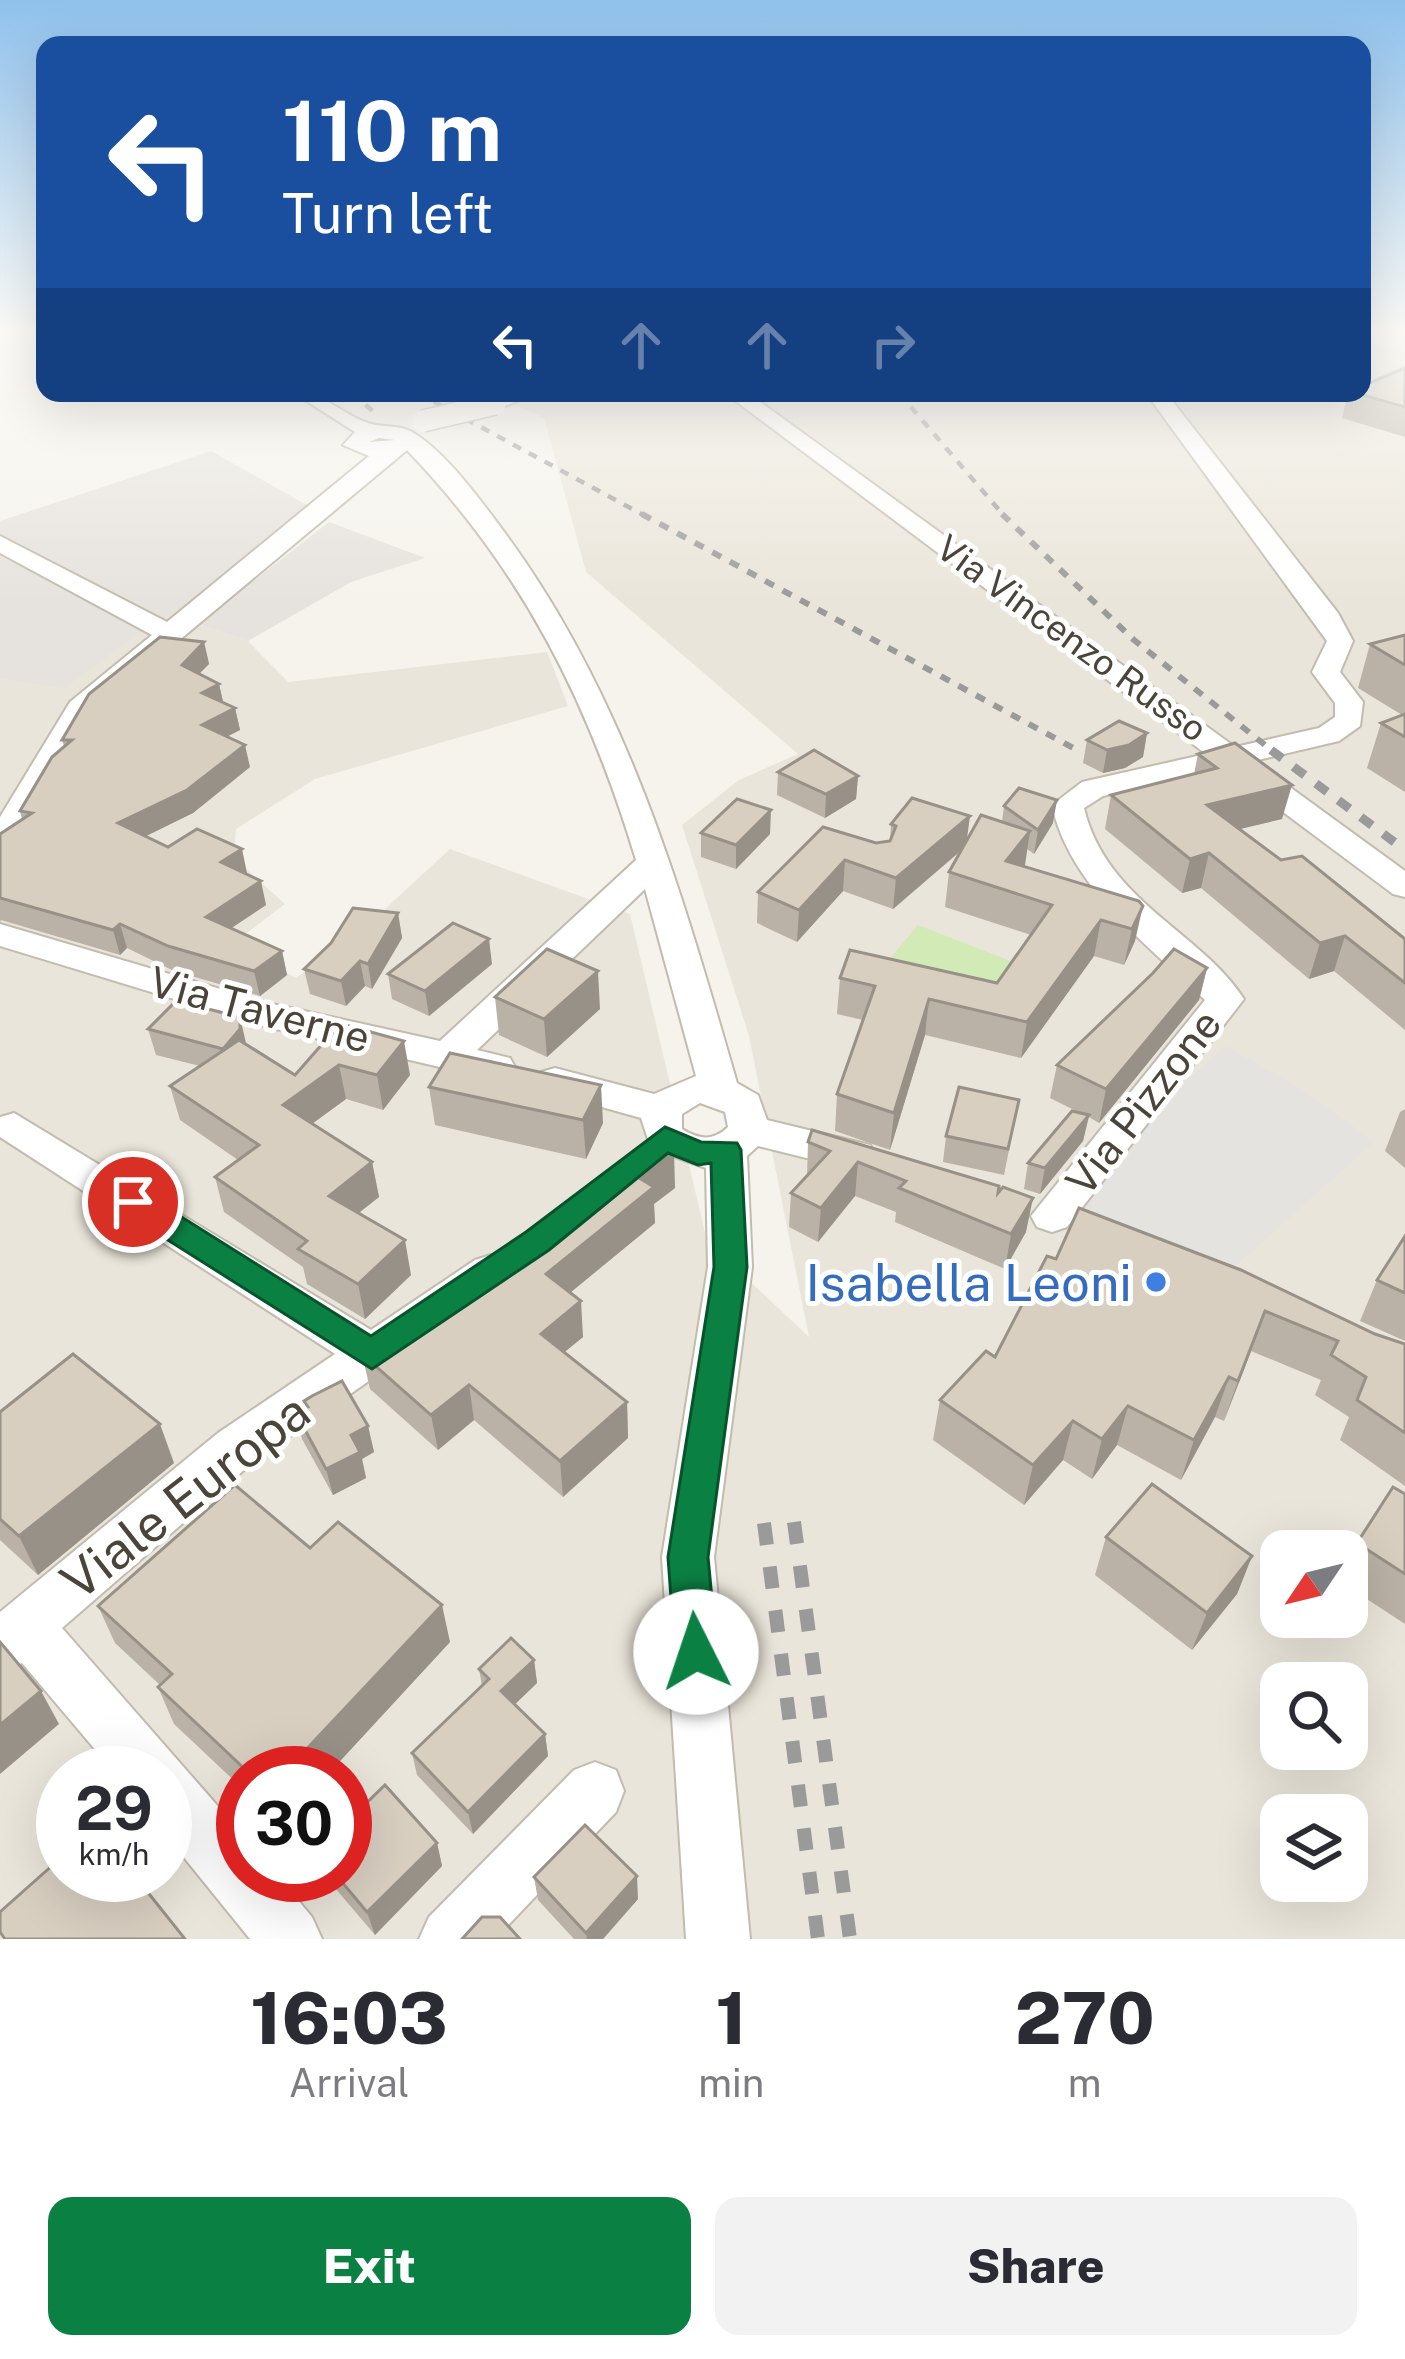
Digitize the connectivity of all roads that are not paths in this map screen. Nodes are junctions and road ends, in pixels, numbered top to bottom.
1 (357, 422) edge
2 (438, 422) edge
3 (776, 422) edge
4 (1178, 422) edge
5 (387, 439) junction
6 (0, 543) edge
7 (167, 632) junction
8 (1340, 641) junction
9 (1376, 647) edge
10 (1232, 754) junction
11 (0, 844) edge
12 (656, 860) junction
13 (1405, 887) edge
14 (0, 935) edge
15 (446, 1056) junction
16 (718, 1091) junction
17 (14, 1126) dead end
18 (652, 1139) junction
19 (737, 1140) junction
20 (891, 1166) edge
21 (1052, 1218) dead end
22 (537, 1241) edge
23 (372, 1354) junction
24 (12, 1636) edge
25 (125, 1746) edge
26 (595, 1791) dead end
27 (192, 1821) edge
28 (485, 1927) edge
29 (290, 1939) edge
30 (718, 1939) edge

1 - 5 street
2 - 5 street, bridge
3 - 10 street, Via Vincenzo Russo
4 - 8 street
5 - 7 street
5 - 12 street
6 - 7 street
7 - 11 street
8 - 9 street
8 - 10 street, Via Pizzone
10 - 13 street, Via Vincenzo Russo
10 - 21 street, Via Pizzone
12 - 15 street
12 - 16 street
14 - 15 street, Via Taverne
15 - 18 street, Via Taverne
16 - 18 street
16 - 19 street
17 - 23 street
18 - 19 street, Via Taverne
19 - 20 street, Via Taverne
19 - 30 street
22 - 23 street, Viale Europa
23 - 24 street, Viale Europa
24 - 25 street
26 - 28 street
27 - 29 street

